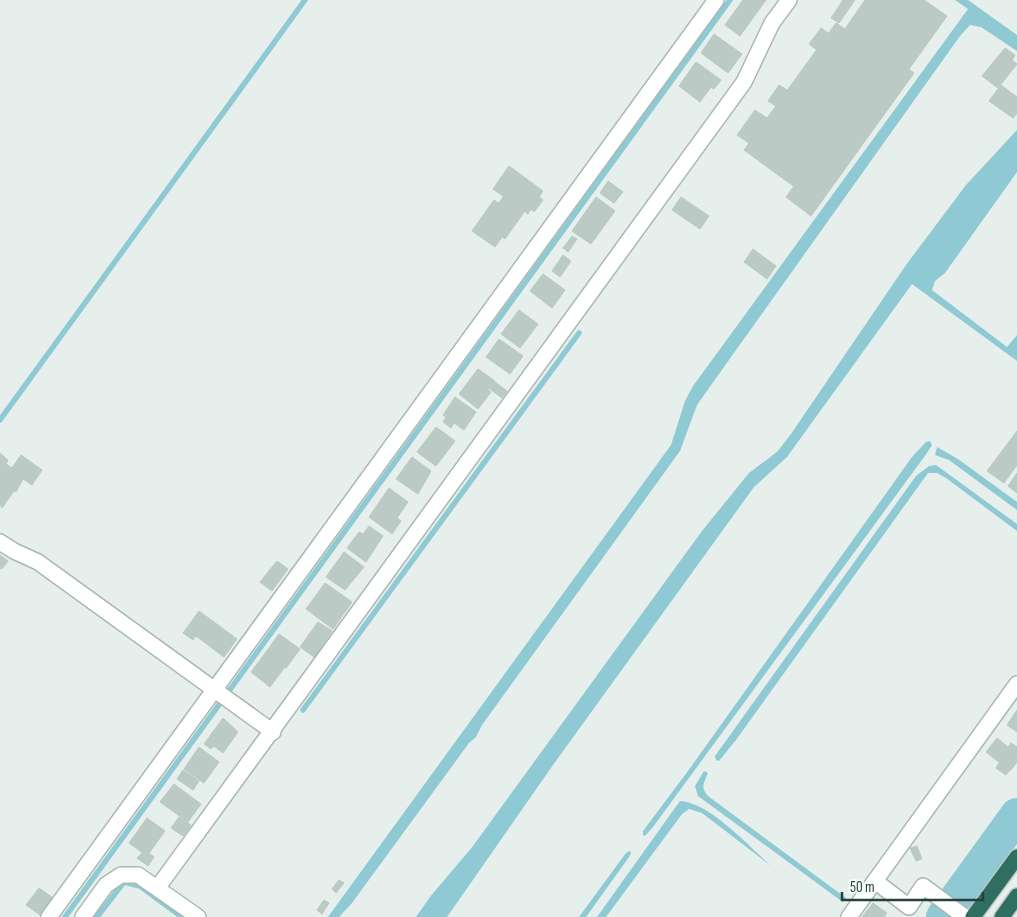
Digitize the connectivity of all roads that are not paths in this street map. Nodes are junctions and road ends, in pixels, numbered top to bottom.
1 (716, 0) edge
2 (789, 0) edge
3 (0, 542) edge
4 (1017, 684) edge
5 (221, 694) junction
6 (273, 732) junction
7 (1017, 857) edge
8 (875, 881) junction
9 (158, 888) junction
10 (1017, 896) edge
11 (966, 916) edge
12 (49, 917) edge
13 (83, 917) edge
14 (198, 917) edge
15 (848, 917) edge
16 (1002, 917) edge

1 - 5 street
2 - 6 street
3 - 5 street
4 - 8 street
5 - 6 street
5 - 12 street
6 - 9 street
7 - 11 highway
8 - 11 street
8 - 15 street
9 - 13 street
9 - 14 street
10 - 16 highway

